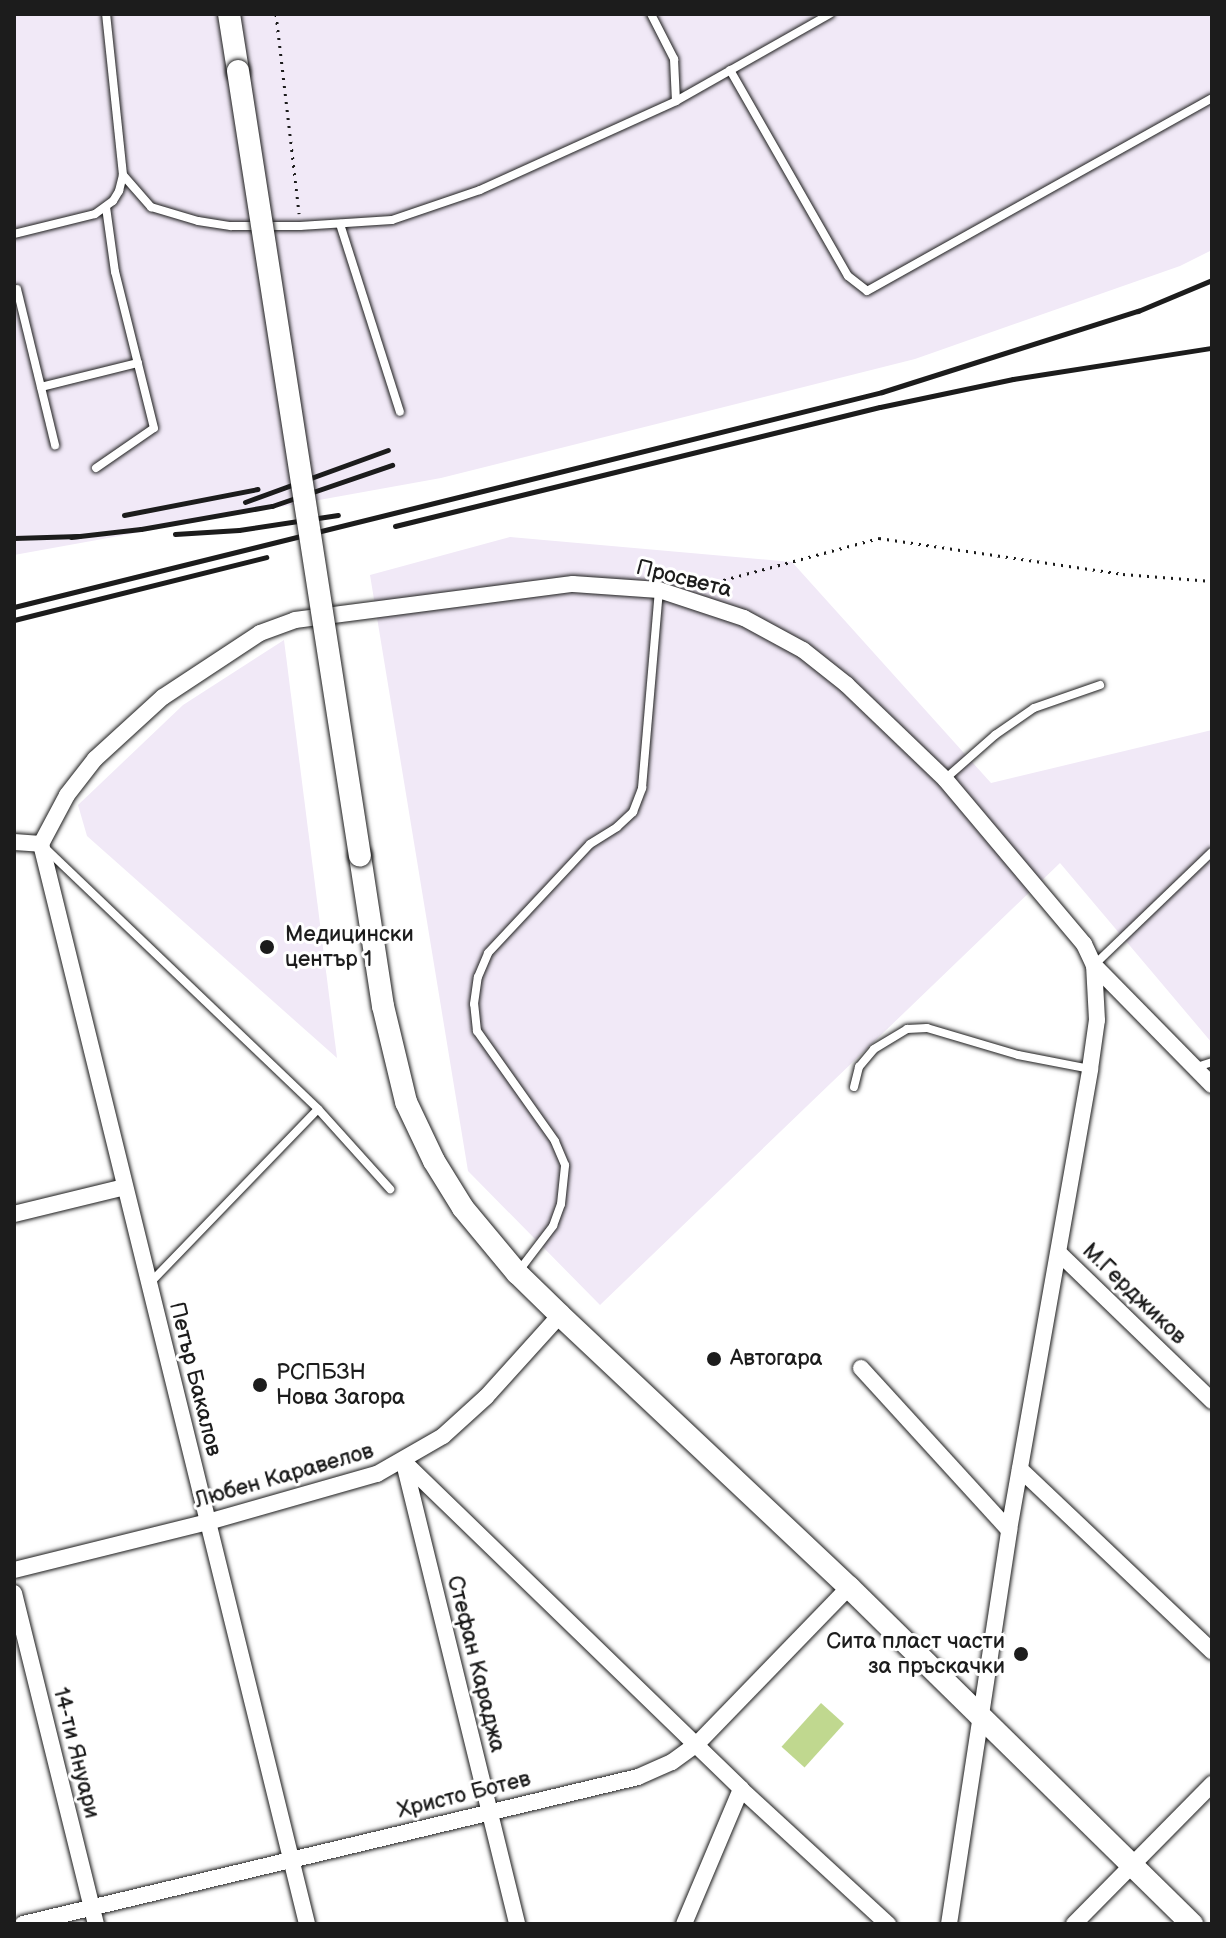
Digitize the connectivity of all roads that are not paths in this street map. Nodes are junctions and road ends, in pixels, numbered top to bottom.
1 (106, 14) edge
2 (229, 14) edge
3 (651, 14) edge
4 (830, 14) edge
5 (730, 70) junction
6 (1212, 98) edge
7 (676, 101) junction
8 (123, 175) junction
9 (106, 207) junction
10 (340, 224) junction
11 (14, 234) edge
12 (17, 289) dead end
13 (138, 363) junction
14 (41, 387) junction
15 (400, 412) dead end
16 (55, 445) dead end
17 (96, 468) dead end
18 (659, 590) junction
19 (1100, 685) dead end
20 (945, 779) junction
21 (14, 842) edge
22 (41, 844) junction
23 (1212, 852) edge
24 (1094, 965) junction
25 (1204, 1065) edge
26 (1090, 1069) junction
27 (1212, 1085) edge
28 (854, 1087) dead end
29 (318, 1109) junction
30 (125, 1187) junction
31 (390, 1189) dead end
32 (14, 1214) edge
33 (1059, 1253) junction
34 (517, 1273) junction
35 (149, 1284) junction
36 (560, 1315) junction
37 (861, 1368) dead end
38 (1212, 1401) edge
39 (403, 1461) junction
40 (1020, 1469) junction
41 (208, 1522) junction
42 (1009, 1530) junction
43 (14, 1570) edge
44 (849, 1587) junction
45 (14, 1593) edge
46 (1212, 1651) edge
47 (981, 1717) junction
48 (697, 1744) junction
49 (1212, 1784) edge
50 (741, 1789) junction
51 (489, 1811) junction
52 (291, 1861) junction
53 (1132, 1867) junction
54 (94, 1916) edge
55 (23, 1924) edge
56 (307, 1924) edge
57 (517, 1924) edge
58 (684, 1924) edge
59 (888, 1924) edge
60 (949, 1924) edge
61 (1074, 1924) edge
62 (1192, 1924) edge

1 - 8 lane
2 - 34 main road, bridge
3 - 7 lane
4 - 5 lane
5 - 6 lane
5 - 7 lane
7 - 10 lane
8 - 9 lane
8 - 10 lane
9 - 11 lane
9 - 13 lane
10 - 15 lane
12 - 14 lane
13 - 14 lane
13 - 17 lane
14 - 16 lane
18 - 20 street, Просвета
18 - 22 street, Просвета
18 - 34 lane
19 - 20 lane
20 - 24 street, Просвета
21 - 22 street
22 - 29 lane
22 - 30 street, Петър Бакалов
23 - 24 lane
24 - 25 street, Просвета
24 - 26 street
25 - 27 street, Просвета
26 - 28 lane
26 - 33 street
29 - 31 lane
29 - 35 lane
30 - 32 street
30 - 35 street, Петър Бакалов
33 - 38 street, М.Герджиков
33 - 40 street
34 - 36 main road
35 - 41 street, Петър Бакалов
36 - 39 street, Любен Каравелов
36 - 44 main road
37 - 42 street
39 - 41 street, Любен Каравелов
39 - 48 street
39 - 51 street, Стефан Караджа
40 - 42 street
40 - 46 street
41 - 43 street, Любен Каравелов
41 - 52 street, Петър Бакалов
42 - 47 street
44 - 47 main road
44 - 48 street, Христо Ботев
45 - 54 street, 14-ти Януари
47 - 53 main road
47 - 60 street
48 - 50 street
48 - 51 street, Христо Ботев
49 - 53 street
50 - 58 street
50 - 59 street
51 - 52 street, Христо Ботев
51 - 57 street, Стефан Караджа
52 - 54 street, Христо Ботев
52 - 56 street, Петър Бакалов
53 - 61 street
53 - 62 main road
54 - 55 street, Христо Ботев

